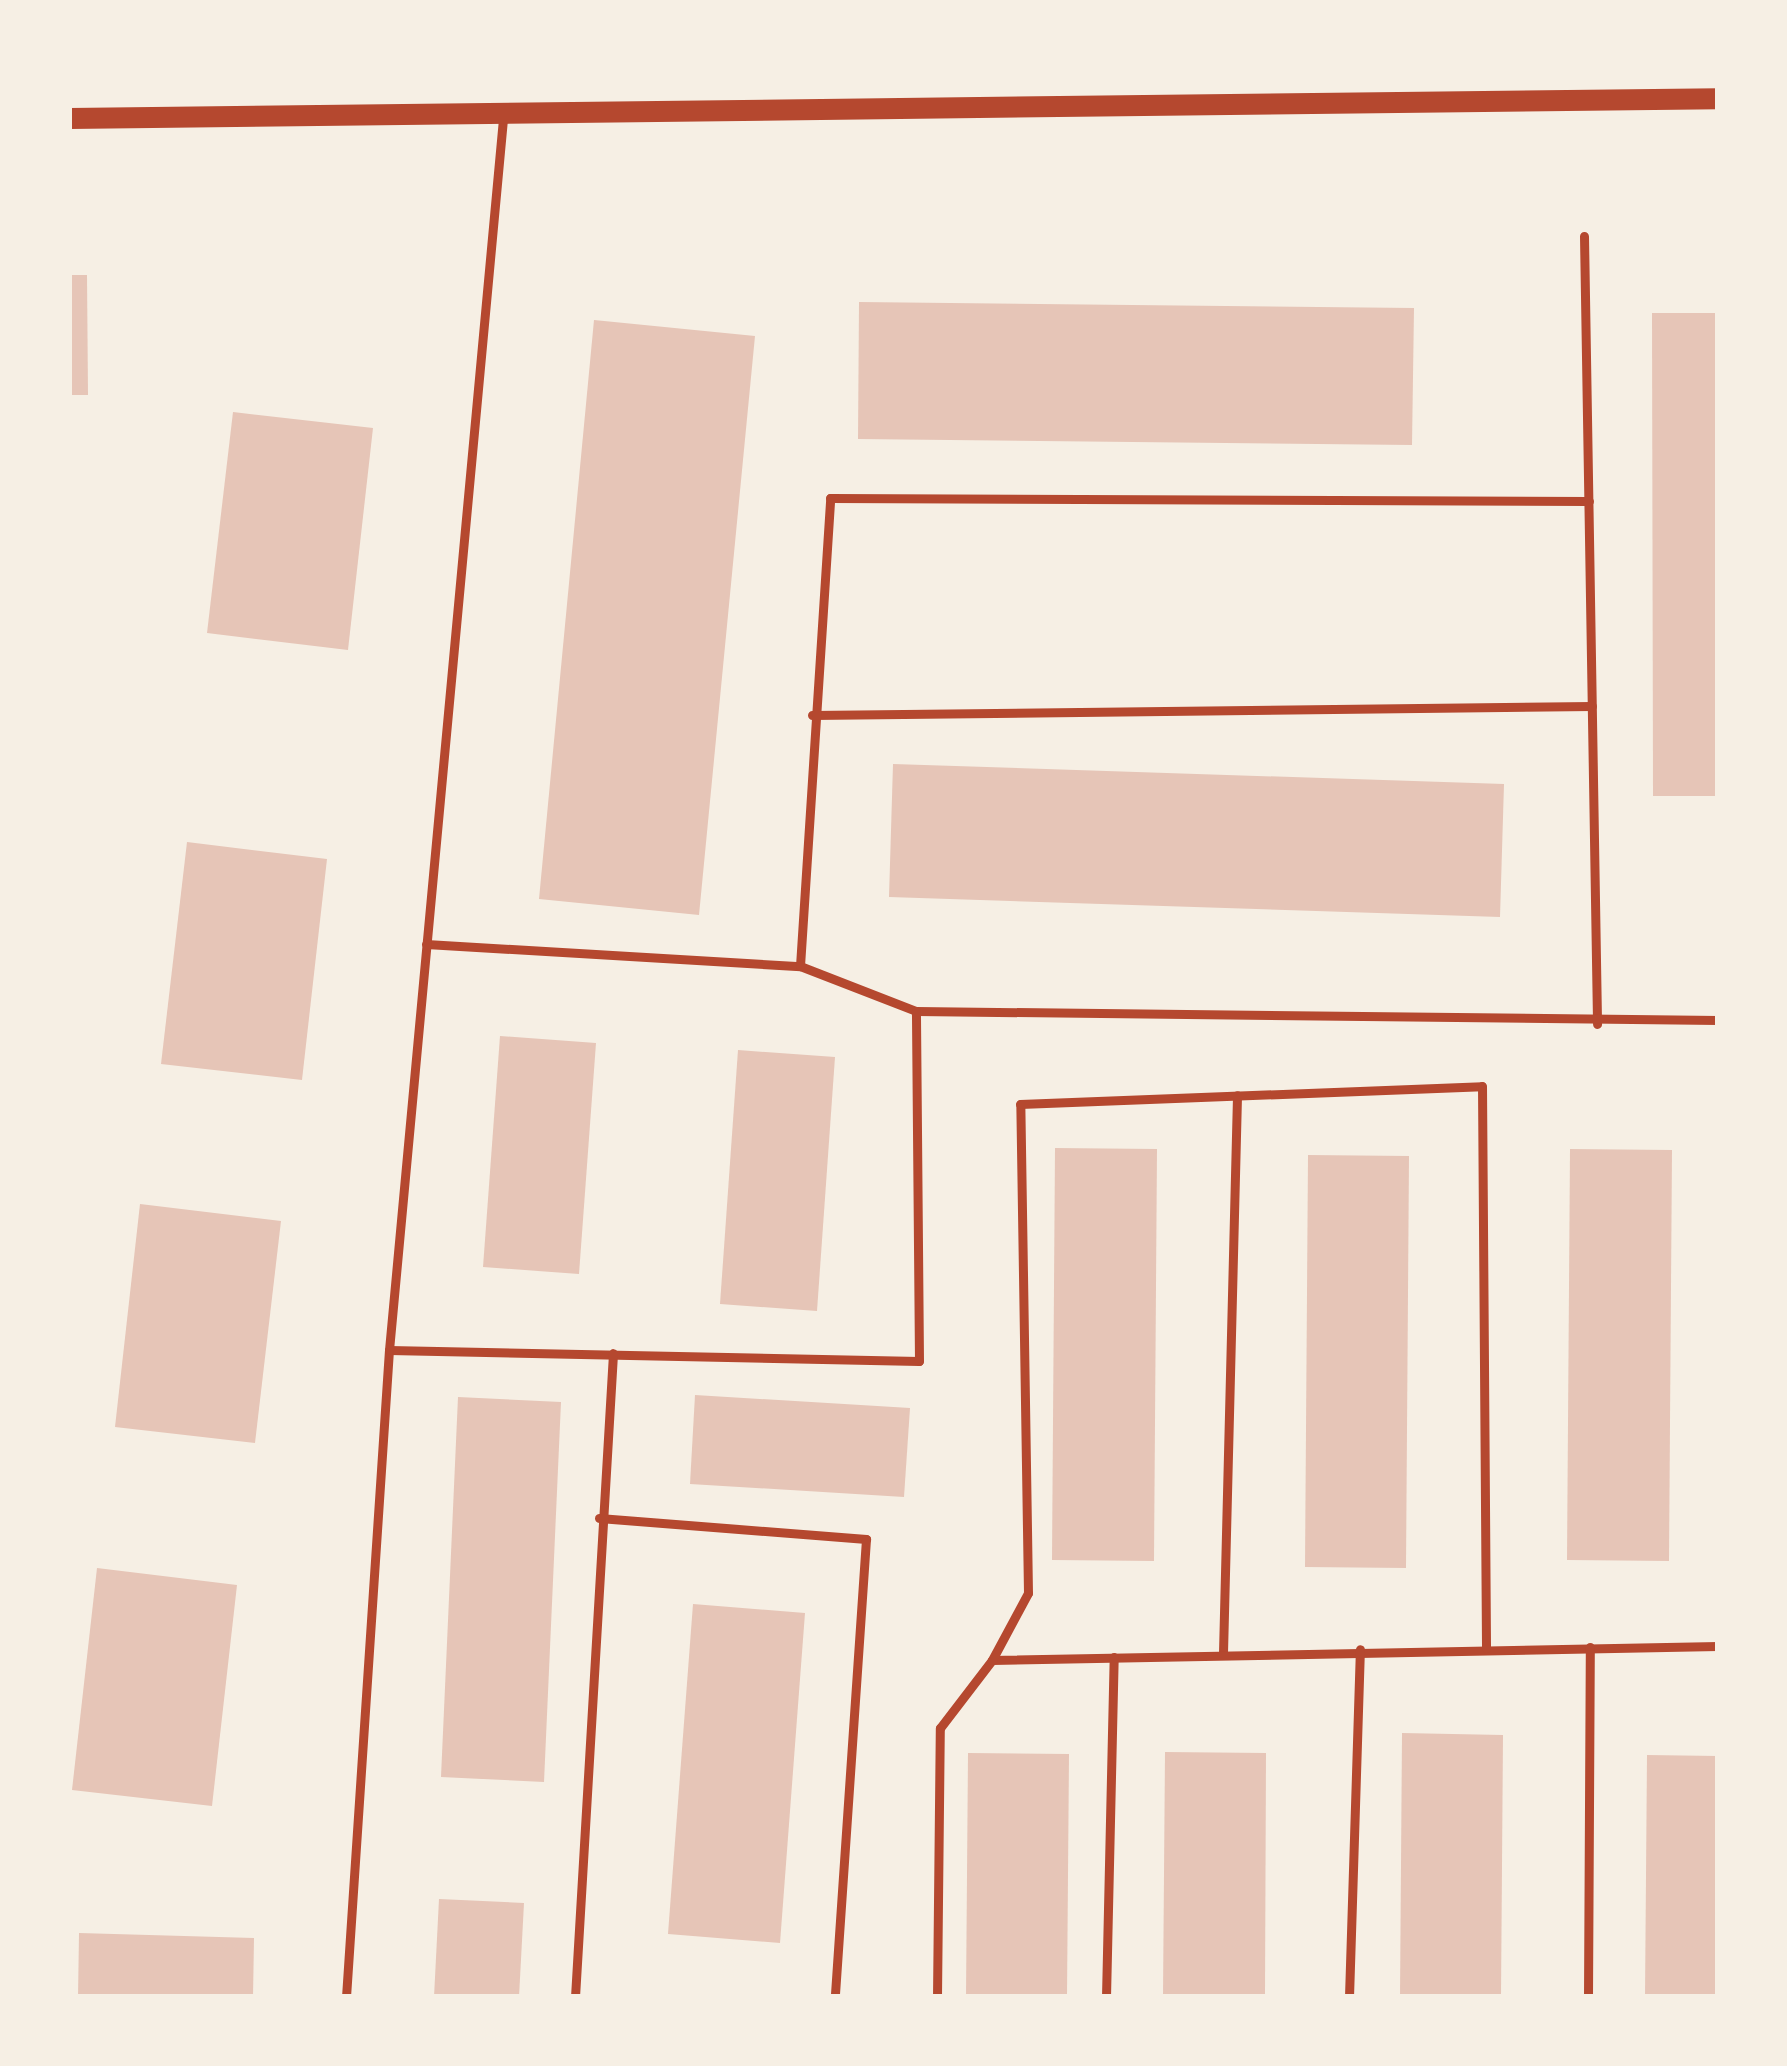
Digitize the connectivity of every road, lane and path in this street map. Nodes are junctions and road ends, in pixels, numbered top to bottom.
1 (1718, 98) edge
2 (69, 118) edge
3 (503, 118) junction
4 (1585, 236) dead end
5 (1589, 502) junction
6 (1592, 706) junction
7 (812, 716) junction
8 (426, 944) junction
9 (800, 966) junction
10 (916, 1011) junction
11 (1718, 1020) edge
12 (1597, 1024) junction
13 (1237, 1095) junction
14 (388, 1350) junction
15 (613, 1353) junction
16 (599, 1518) junction
17 (1718, 1646) edge
18 (1590, 1647) junction
19 (1486, 1648) junction
20 (1360, 1649) junction
21 (1223, 1653) junction
22 (1114, 1657) junction
23 (992, 1660) junction
24 (346, 1997) edge
25 (575, 1997) edge
26 (835, 1997) edge
27 (938, 1997) edge
28 (1106, 1997) edge
29 (1349, 1997) edge
30 (1588, 1997) edge

1 - 3 street
2 - 3 street
3 - 8 lane
4 - 5 lane
5 - 6 lane
5 - 7 lane
6 - 7 lane
6 - 12 lane
7 - 9 lane
8 - 9 lane
8 - 14 lane
9 - 10 lane
10 - 12 lane
10 - 15 lane
11 - 12 lane
13 - 19 lane
13 - 21 lane
13 - 23 lane
14 - 15 lane
14 - 24 lane
15 - 16 lane
16 - 25 lane
16 - 26 lane
17 - 18 lane
18 - 19 lane
18 - 30 lane
19 - 20 lane
20 - 21 lane
20 - 29 lane
21 - 22 lane
22 - 23 lane
22 - 28 lane
23 - 27 lane

